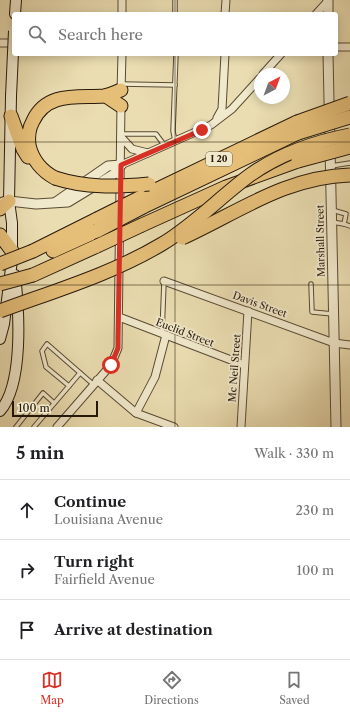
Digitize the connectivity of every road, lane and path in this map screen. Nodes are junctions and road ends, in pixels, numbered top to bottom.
1 (16, 0) edge
2 (122, 0) edge
3 (176, 0) edge
4 (226, 0) edge
5 (328, 0) edge
6 (15, 12) edge
7 (122, 12) edge
8 (175, 12) edge
9 (225, 12) edge
10 (318, 12) edge
11 (328, 12) edge
12 (0, 43) edge
13 (12, 43) edge
14 (338, 47) edge
15 (350, 47) edge
16 (13, 56) edge
17 (122, 56) edge
18 (176, 56) edge
19 (225, 56) edge
20 (279, 56) edge
21 (328, 56) edge
22 (268, 68) edge
23 (175, 85) junction
24 (254, 85) edge
25 (121, 87) junction
26 (106, 96) junction
27 (350, 104) edge
28 (121, 106) junction
29 (11, 116) junction
30 (350, 117) edge
31 (211, 125) junction
32 (297, 128) junction
33 (350, 134) edge
34 (121, 136) junction
35 (175, 141) junction
36 (165, 146) junction
37 (350, 147) edge
38 (148, 153) junction
39 (220, 158) junction
40 (350, 164) edge
41 (121, 165) junction
42 (330, 166) junction
43 (350, 175) edge
44 (52, 176) junction
45 (142, 202) junction
46 (3, 204) edge
47 (331, 209) junction
48 (331, 222) junction
49 (344, 224) junction
50 (350, 226) edge
51 (0, 236) edge
52 (160, 246) junction
53 (33, 255) junction
54 (8, 258) edge
55 (0, 271) edge
56 (15, 280) junction
57 (164, 280) joint
58 (0, 284) edge
59 (311, 284) dead end
60 (0, 289) edge
61 (0, 311) edge
62 (248, 311) junction
63 (333, 314) junction
64 (119, 317) junction
65 (164, 334) junction
66 (0, 339) edge
67 (334, 343) junction
68 (350, 345) edge
69 (244, 365) junction
70 (80, 373) junction
71 (96, 383) junction
72 (69, 386) junction
73 (54, 403) junction
74 (0, 411) edge
75 (136, 413) junction
76 (16, 427) edge
77 (34, 427) edge
78 (57, 427) edge
79 (174, 427) edge
80 (241, 427) edge
81 (336, 427) edge

1 - 6 main road
2 - 7 street
3 - 8 lane
4 - 9 street
5 - 10 street
5 - 11 street
12 - 13 street
14 - 15 street
16 - 29 main road, bridge
17 - 25 street
18 - 23 lane
19 - 31 street
20 - 22 street
21 - 42 street, Marshall Street
23 - 25 lane
23 - 35 lane
24 - 31 street
25 - 26 highway
25 - 28 street
26 - 28 highway
26 - 44 highway
27 - 32 highway, I 20, bridge
28 - 34 street
29 - 44 highway
29 - 46 main road
30 - 32 highway, bridge
31 - 35 street
32 - 39 highway, I 20
32 - 45 highway
33 - 52 highway, bridge
34 - 36 lane
34 - 38 street
34 - 41 street
35 - 36 street
36 - 38 street
37 - 56 highway, bridge
38 - 41 street
39 - 44 highway, bridge
39 - 45 highway, I 20
40 - 42 lane
41 - 46 street
41 - 64 street
42 - 47 street, Marshall Street
43 - 52 highway, bridge
45 - 53 highway, I 20, bridge
46 - 54 main road
47 - 48 street, Marshall Street
47 - 49 lane
48 - 49 lane
48 - 63 street, Marshall Street
49 - 50 lane
51 - 54 highway
52 - 61 highway, bridge
53 - 54 highway, bridge
53 - 55 highway
54 - 66 main road
54 - 74 main road
56 - 58 highway, bridge
56 - 60 highway, bridge
57 - 62 street, Davis Street
57 - 65 lane
59 - 63 lane
62 - 67 street, Davis Street
62 - 69 street, Mc Neil Street
63 - 67 street, Marshall Street
64 - 65 street, Euclid Street
64 - 71 street
65 - 69 street, Euclid Street
65 - 75 street
67 - 68 street, Davis Street
67 - 81 street, Marshall Street
69 - 80 street, Mc Neil Street
70 - 71 lane
70 - 72 lane
70 - 72 lane
71 - 75 street
71 - 78 street
72 - 73 lane
73 - 76 lane
73 - 77 lane
75 - 79 street

